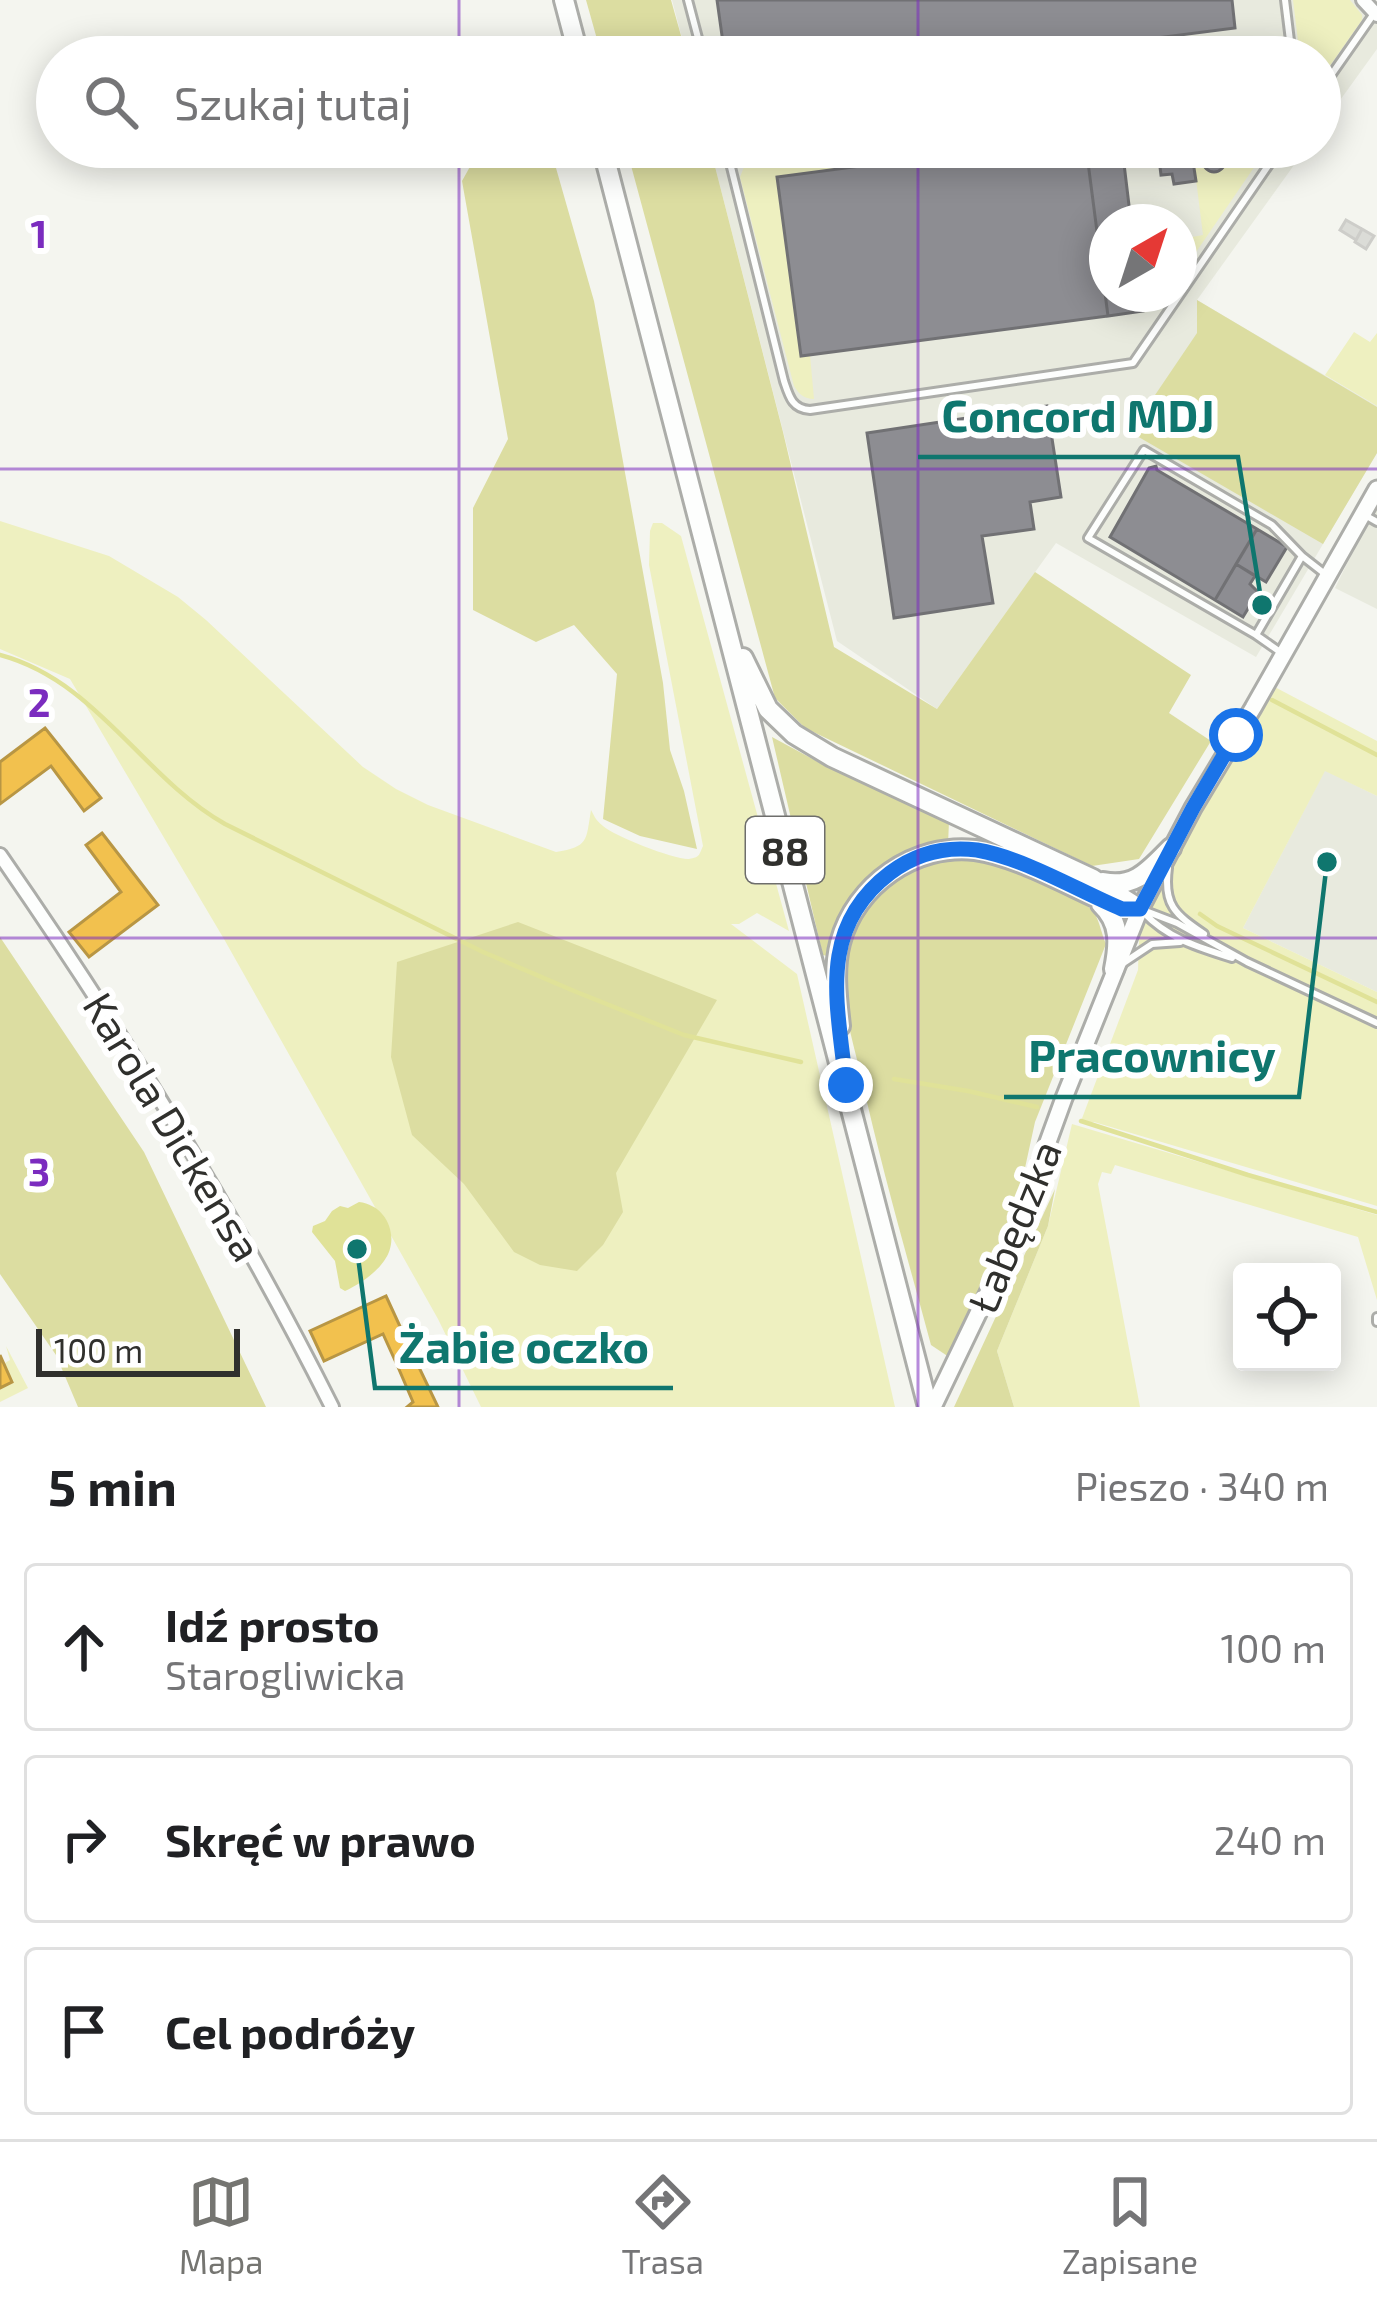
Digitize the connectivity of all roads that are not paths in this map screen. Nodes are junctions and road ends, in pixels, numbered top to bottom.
1 (564, 0) edge
2 (688, 0) edge
3 (1285, 0) edge
4 (1363, 0) edge
5 (1376, 14) edge
6 (573, 36) edge
7 (697, 36) edge
8 (1289, 36) edge
9 (1341, 62) edge
10 (607, 168) edge
11 (731, 168) edge
12 (1267, 168) edge
13 (1377, 489) edge
14 (1302, 556) junction
15 (1328, 576) junction
16 (724, 615) junction
17 (1256, 635) junction
18 (1284, 654) junction
19 (1171, 848) junction
20 (0, 855) edge
21 (1090, 887) junction
22 (1140, 909) junction
23 (1181, 942) junction
24 (1247, 962) junction
25 (1114, 969) junction
26 (1377, 1023) edge
27 (846, 1085) junction
28 (332, 1407) edge
29 (931, 1407) edge

1 - 6 main road
2 - 7 lane
3 - 8 lane
4 - 5 street
5 - 9 lane
10 - 16 main road, 88
11 - 12 lane
13 - 15 street, Łabędzka
14 - 15 lane
14 - 17 lane
14 - 17 lane
15 - 18 street, Łabędzka
16 - 21 main road
16 - 27 main road, 88
17 - 18 lane
18 - 19 street, Łabędzka
19 - 21 main road
19 - 22 street, Łabędzka
19 - 24 lane
20 - 28 street, Karola Dickensa
21 - 22 main road
21 - 25 main road
21 - 27 main road
22 - 23 lane
22 - 24 lane
22 - 25 street, Łabędzka
23 - 24 lane
23 - 25 lane
24 - 26 lane
25 - 29 street, Łabędzka
27 - 29 main road, 88

